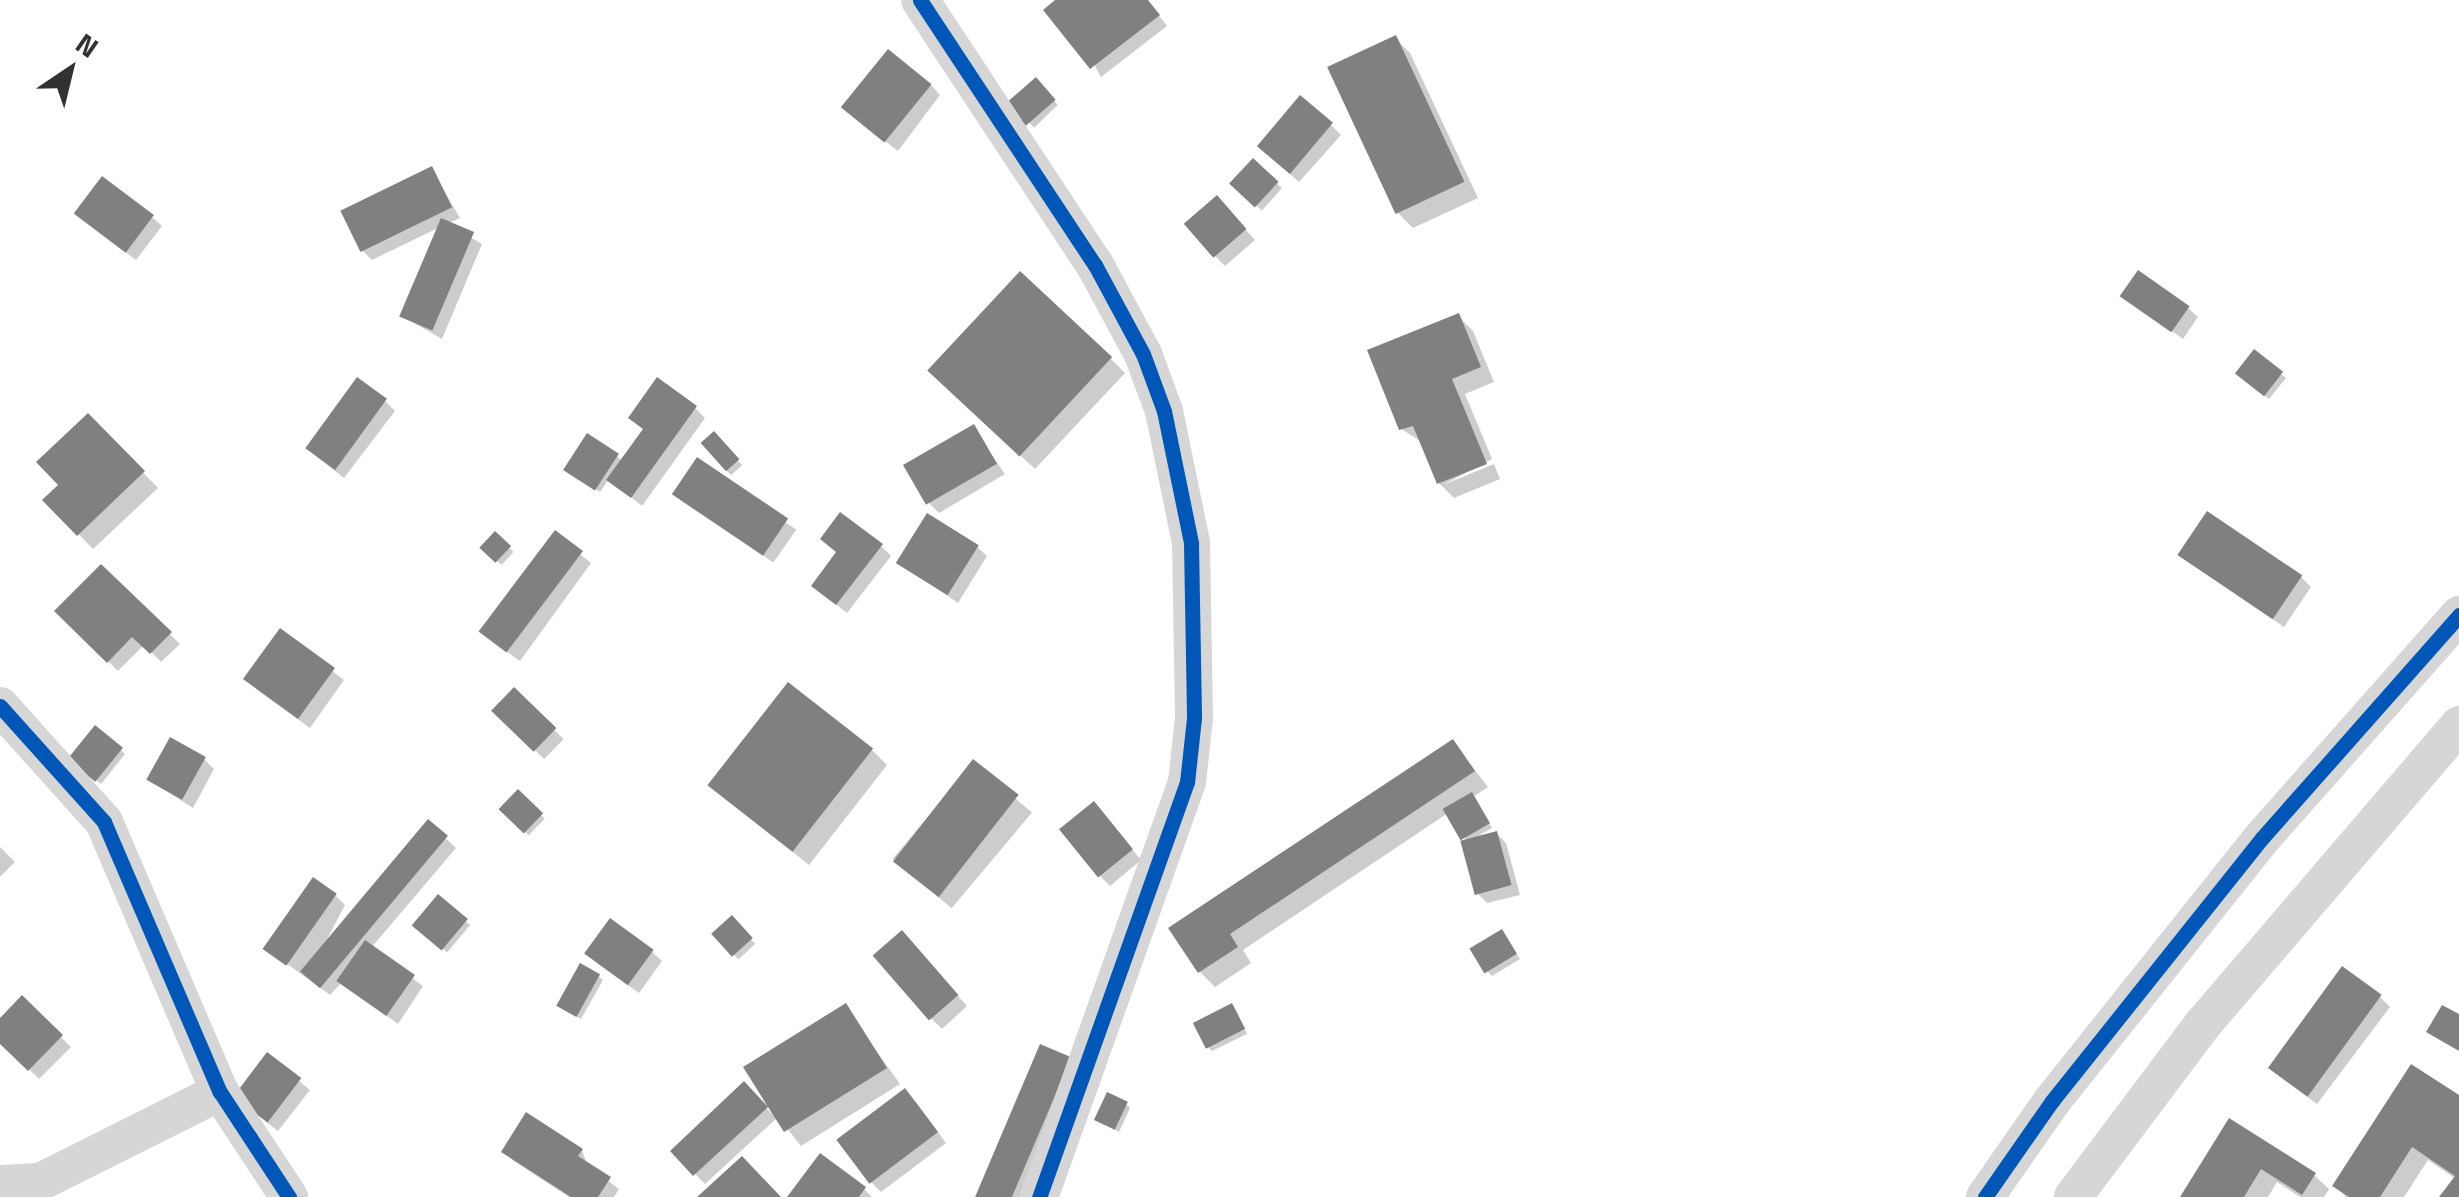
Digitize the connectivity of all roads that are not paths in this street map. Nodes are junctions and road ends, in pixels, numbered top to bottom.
1 (920, 0) edge
2 (2459, 614) edge
3 (0, 706) edge
4 (2459, 725) edge
5 (220, 1092) junction
6 (0, 1184) edge
7 (288, 1197) edge
8 (1039, 1197) edge
9 (1985, 1197) edge
10 (2073, 1197) edge

1 - 8 street
2 - 9 street
3 - 5 street
4 - 10 street
5 - 6 street
5 - 7 street

